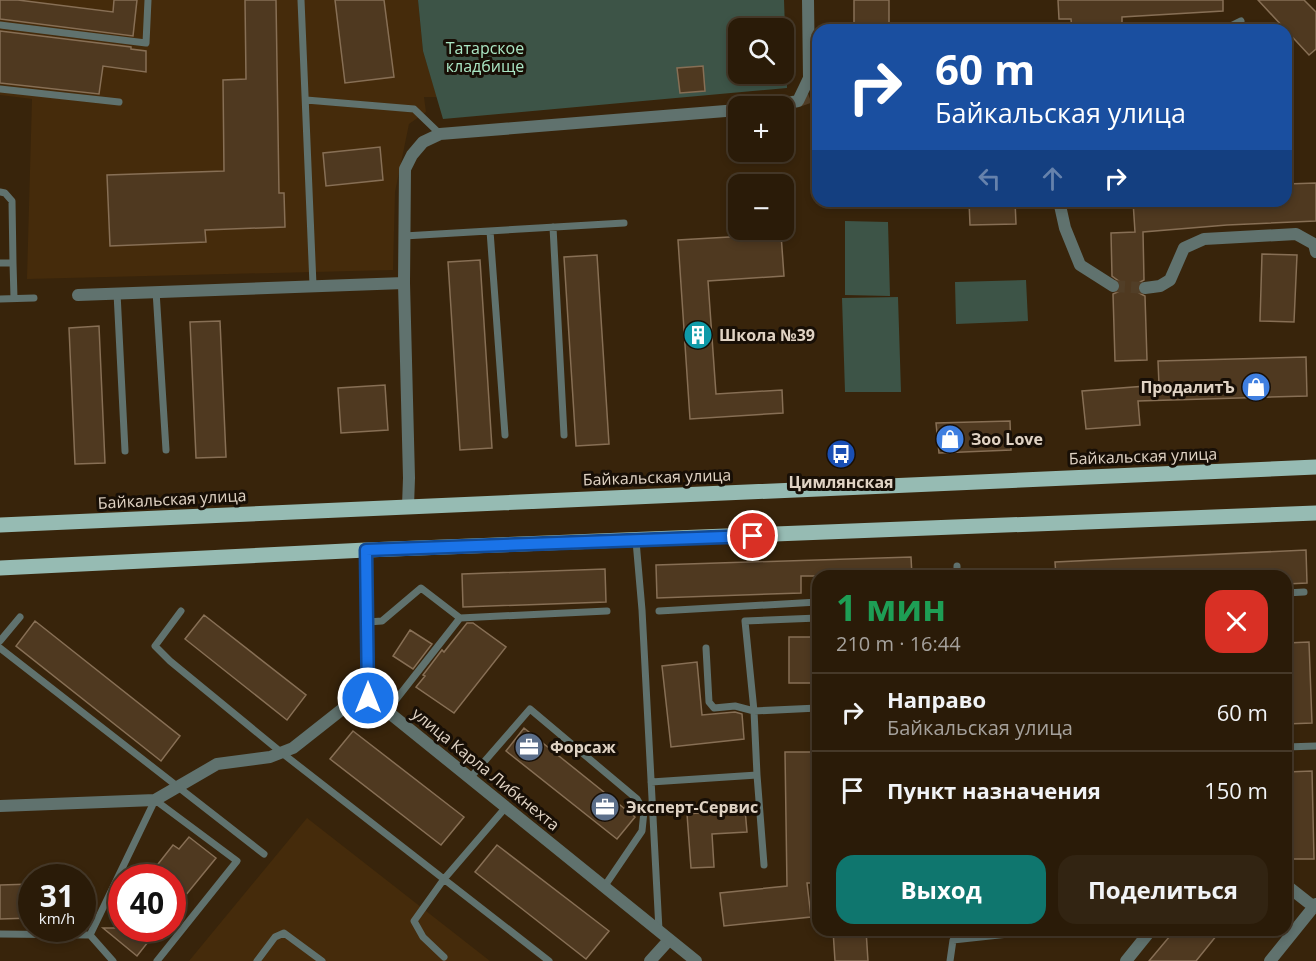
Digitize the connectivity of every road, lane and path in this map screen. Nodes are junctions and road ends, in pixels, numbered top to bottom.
1 (148, 0) edge
2 (302, 0) edge
3 (808, 0) edge
4 (1241, 21) dead end
5 (1235, 24) edge
6 (0, 25) edge
7 (0, 90) edge
8 (306, 100) junction
9 (119, 102) dead end
10 (794, 102) edge
11 (728, 111) edge
12 (440, 134) junction
13 (0, 192) edge
14 (1060, 207) edge
15 (624, 223) dead end
16 (553, 227) junction
17 (490, 231) junction
18 (404, 236) junction
19 (1315, 248) edge
20 (0, 263) edge
21 (13, 263) junction
22 (404, 283) junction
23 (314, 285) junction
24 (1113, 286) tunnel mouth
25 (1145, 288) tunnel mouth
26 (156, 291) junction
27 (117, 293) junction
28 (78, 295) dead end
29 (14, 298) junction
30 (34, 298) dead end
31 (0, 299) edge
32 (505, 435) dead end
33 (564, 435) dead end
34 (166, 450) dead end
35 (125, 451) dead end
36 (1316, 467) edge
37 (408, 506) junction
38 (1316, 513) edge
39 (0, 525) edge
40 (636, 541) junction
41 (366, 550) junction
42 (957, 566) dead end
43 (0, 568) edge
44 (957, 570) edge
45 (1304, 592) dead end
46 (1292, 593) edge
47 (812, 602) edge
48 (181, 611) dead end
49 (607, 611) dead end
50 (659, 611) dead end
51 (20, 617) dead end
52 (460, 618) junction
53 (812, 618) edge
54 (368, 622) junction
55 (0, 640) edge
56 (0, 648) edge
57 (706, 648) dead end
58 (368, 698) junction
59 (812, 708) edge
60 (387, 711) junction
61 (754, 711) junction
62 (1316, 746) edge
63 (1292, 747) edge
64 (282, 753) junction
65 (758, 775) junction
66 (470, 778) junction
67 (651, 782) junction
68 (177, 787) junction
69 (155, 800) junction
70 (0, 806) edge
71 (506, 807) junction
72 (264, 854) dead end
73 (764, 865) dead end
74 (444, 879) junction
75 (604, 887) junction
76 (1292, 889) edge
77 (1315, 906) edge
78 (96, 923) edge
79 (0, 934) edge
80 (18, 934) edge
81 (1292, 934) edge
82 (664, 936) junction
83 (989, 936) edge
84 (1146, 936) edge
85 (1290, 936) edge
86 (96, 942) edge
87 (162, 960) edge
88 (445, 960) edge
89 (113, 961) edge
90 (257, 961) edge
91 (322, 961) edge
92 (549, 961) edge
93 (650, 961) edge
94 (696, 961) edge
95 (950, 961) edge
96 (1126, 961) edge
97 (1270, 961) edge

1 - 6 lane
2 - 8 lane
3 - 10 street
4 - 5 lane
7 - 9 lane
8 - 12 lane
8 - 23 lane
11 - 12 street
12 - 18 street
13 - 21 lane
14 - 24 street
15 - 16 lane
16 - 17 lane
16 - 33 lane
17 - 18 lane
17 - 32 lane
18 - 22 street
19 - 25 street
20 - 21 lane
21 - 29 lane
22 - 23 street
22 - 37 street
23 - 26 street
26 - 27 street
26 - 34 lane
27 - 28 street
27 - 35 lane
29 - 30 lane
29 - 31 lane
36 - 37 main road, Байкальская улица
37 - 39 main road, Байкальская улица
38 - 40 main road
40 - 41 main road
40 - 67 lane
41 - 43 main road
41 - 54 street
42 - 44 lane
45 - 46 lane
47 - 50 lane
48 - 64 lane
49 - 52 lane
51 - 55 lane
52 - 54 lane
52 - 60 lane
53 - 61 lane
54 - 58 street
56 - 68 lane
57 - 61 lane
58 - 60 street, улица Карла Либкнехта
58 - 64 street
59 - 61 lane
60 - 66 street, улица Карла Либкнехта
61 - 65 lane
62 - 63 lane
64 - 68 street
64 - 74 lane
65 - 67 lane
65 - 73 lane
66 - 71 street, улица Карла Либкнехта
66 - 75 lane
67 - 82 lane
68 - 69 street
68 - 72 lane
69 - 70 street
69 - 78 lane
69 - 87 lane
71 - 74 lane
71 - 75 street, улица Карла Либкнехта
74 - 88 lane
74 - 92 lane
75 - 82 street, улица Карла Либкнехта
76 - 77 street
77 - 81 street
79 - 80 lane
82 - 93 street
82 - 94 street, улица Карла Либкнехта
83 - 95 lane
84 - 96 street
85 - 97 street
86 - 89 lane
90 - 91 lane

